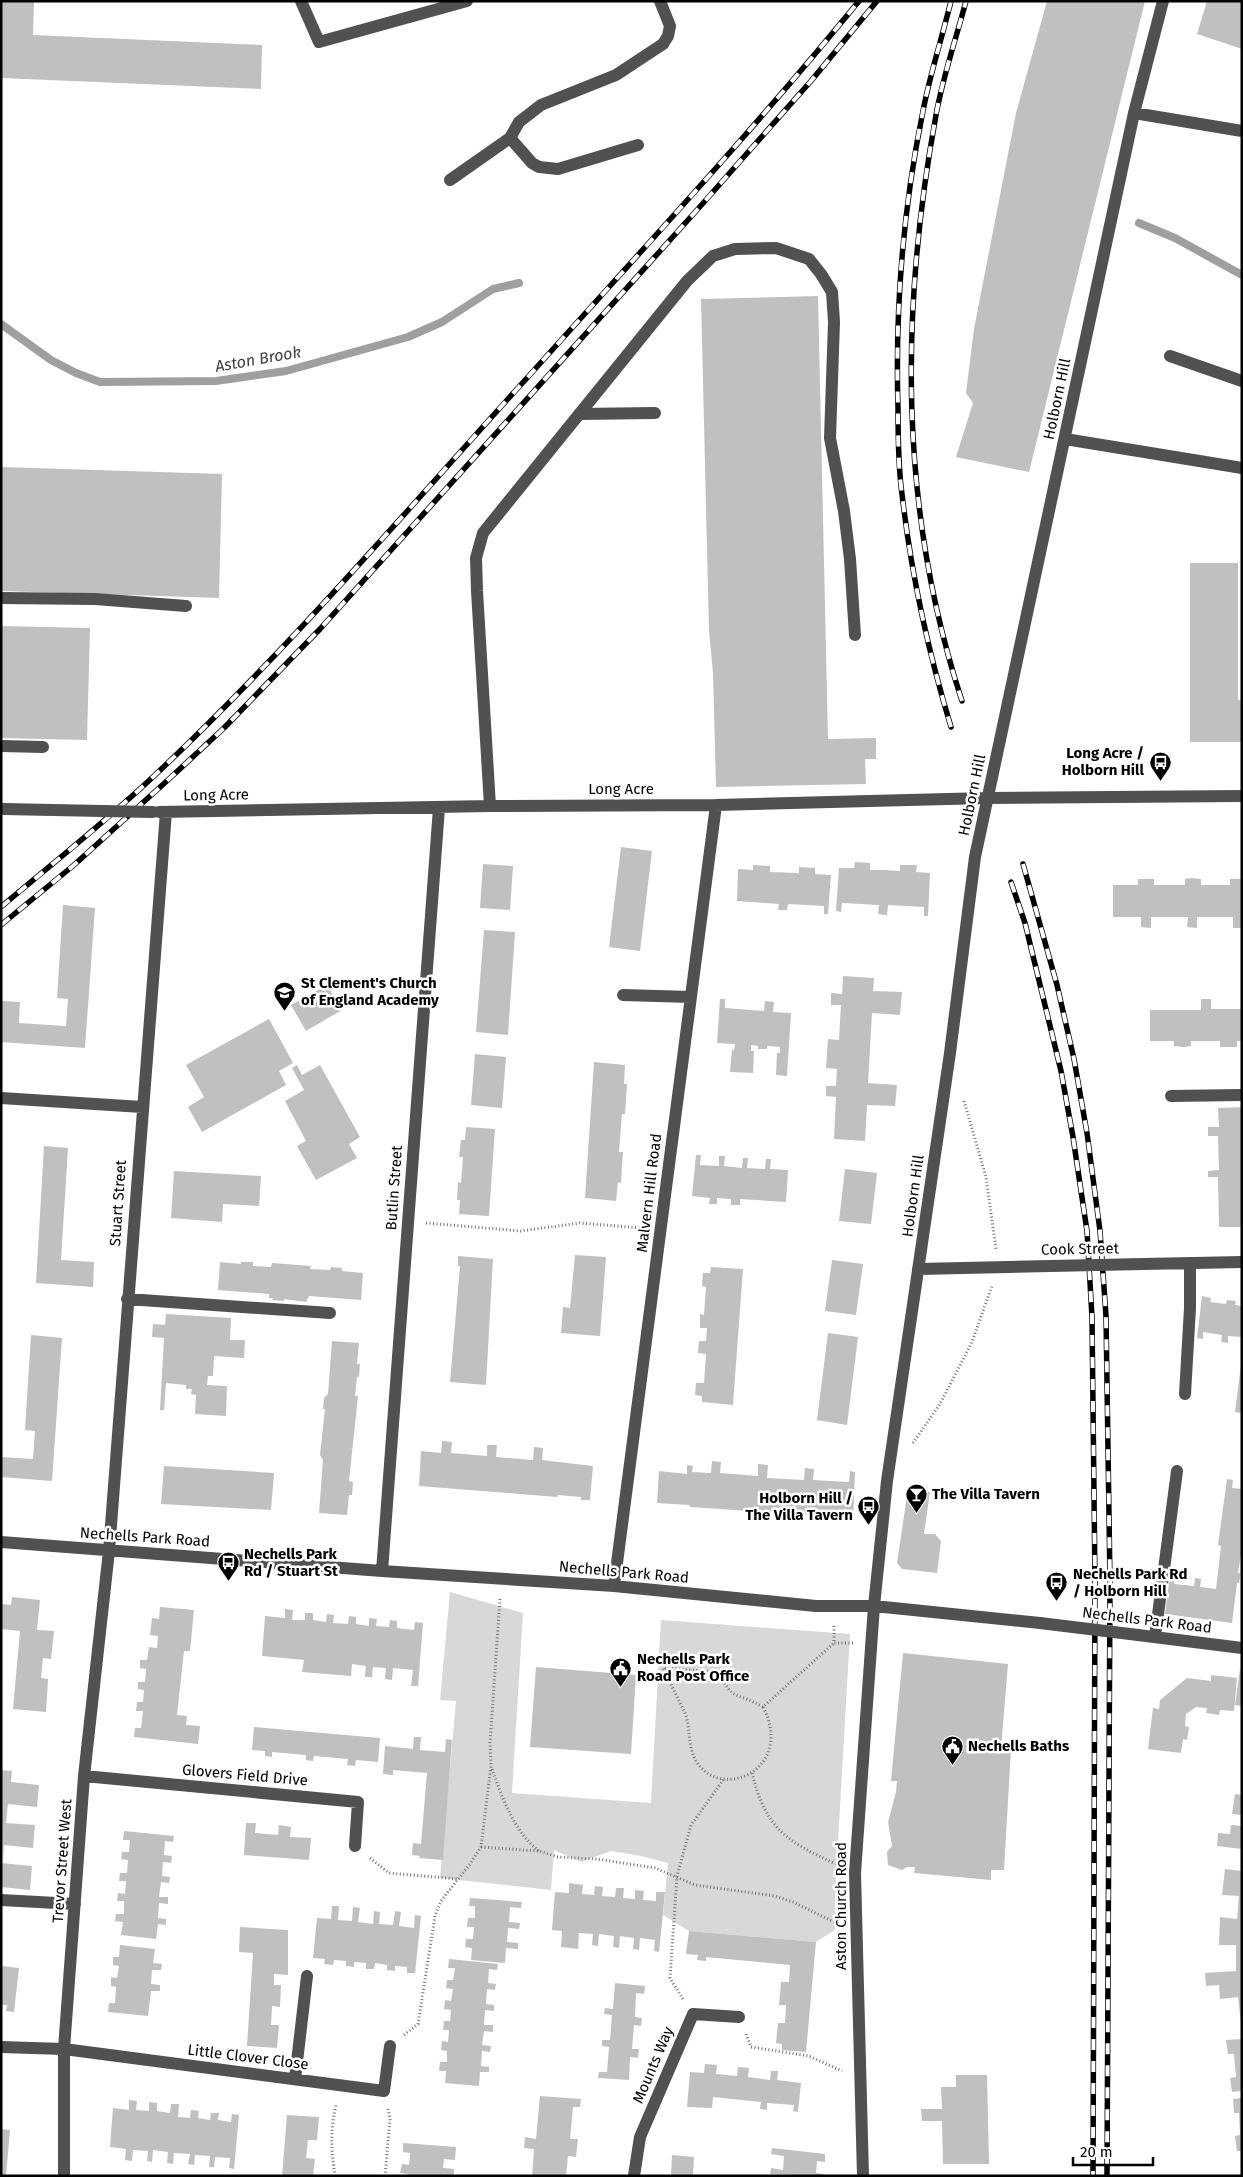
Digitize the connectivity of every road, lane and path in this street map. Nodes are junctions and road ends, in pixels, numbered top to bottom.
1 (301, 1) edge
2 (467, 1) edge
3 (660, 1) edge
4 (1163, 1) edge
5 (1134, 113) junction
6 (1242, 131) edge
7 (510, 138) junction
8 (638, 145) dead end
9 (450, 180) dead end
10 (1170, 356) dead end
11 (1242, 381) edge
12 (655, 413) dead end
13 (579, 414) junction
14 (1065, 439) junction
15 (1242, 468) edge
16 (1, 598) edge
17 (186, 606) dead end
18 (855, 635) dead end
19 (1, 746) edge
20 (43, 746) dead end
21 (1242, 796) edge
22 (987, 798) junction
23 (716, 805) junction
24 (490, 806) junction
25 (439, 808) junction
26 (2, 809) edge
27 (160, 812) junction
28 (623, 995) dead end
29 (691, 997) junction
30 (1242, 1095) edge
31 (1171, 1096) dead end
32 (1, 1098) edge
33 (142, 1107) junction
34 (408, 1222) junction
35 (660, 1230) junction
36 (1242, 1262) edge
37 (1190, 1263) junction
38 (918, 1269) junction
39 (128, 1299) junction
40 (330, 1313) dead end
41 (1185, 1394) dead end
42 (1177, 1470) dead end
43 (1, 1542) edge
44 (109, 1550) junction
45 (382, 1571) junction
46 (501, 1579) junction
47 (614, 1586) junction
48 (835, 1606) junction
49 (874, 1606) junction
50 (1155, 1637) junction
51 (834, 1643) junction
52 (871, 1644) junction
53 (1242, 1648) edge
54 (763, 1707) junction
55 (491, 1766) junction
56 (752, 1773) junction
57 (84, 1776) junction
58 (724, 1778) junction
59 (356, 1846) joint
60 (481, 1847) junction
61 (540, 1851) junction
62 (855, 1873) junction
63 (677, 1876) junction
64 (458, 1879) junction
65 (1, 1900) edge
66 (75, 1904) junction
67 (856, 1934) junction
68 (307, 1976) dead end
69 (692, 2014) junction
70 (740, 2017) joint
71 (390, 2046) joint
72 (1, 2047) edge
73 (64, 2049) junction
74 (295, 2079) junction
75 (860, 2080) junction
76 (341, 2085) junction
77 (384, 2091) junction
78 (64, 2176) edge
79 (336, 2176) edge
80 (385, 2176) edge
81 (634, 2176) edge
82 (862, 2176) edge

1 - 2 street
3 - 7 street
4 - 5 street, Holborn Hill
5 - 6 street
5 - 14 street, Holborn Hill
7 - 8 street
7 - 9 street
10 - 11 street
12 - 13 street
13 - 18 street
13 - 24 street
14 - 15 street
14 - 22 street, Holborn Hill
16 - 17 street
19 - 20 street
21 - 22 street, Long Acre
22 - 23 street, Long Acre
22 - 38 street, Holborn Hill
23 - 24 street, Long Acre
23 - 29 street, Malvern Hill Road
24 - 25 street, Long Acre
25 - 27 street, Long Acre
25 - 34 street, Butlin Street
26 - 27 street, Long Acre, bridge
27 - 33 street, Stuart Street
28 - 29 street
29 - 35 street, Malvern Hill Road
30 - 31 street
32 - 33 street
33 - 39 street, Stuart Street
34 - 35 path
34 - 45 street, Butlin Street
35 - 47 street, Malvern Hill Road
36 - 37 street, Cook Street
37 - 38 street, Cook Street, bridge
37 - 41 street
38 - 49 street, Holborn Hill
39 - 40 street
39 - 44 street, Stuart Street
42 - 50 street
43 - 44 street, Nechells Park Road
44 - 45 street, Nechells Park Road
44 - 57 street, Trevor Street West
45 - 46 street, Nechells Park Road
46 - 47 street, Nechells Park Road
46 - 55 path
47 - 48 street, Nechells Park Road
48 - 49 street, Nechells Park Road
48 - 51 path
49 - 50 street, Nechells Park Road, bridge
49 - 52 street, Aston Church Road
50 - 53 street, Nechells Park Road
51 - 52 path
51 - 54 path
52 - 62 street, Aston Church Road
54 - 56 path
54 - 58 path
55 - 60 path
55 - 61 path
56 - 58 path
56 - 62 path
57 - 59 street, Glovers Field Drive
57 - 66 street, Trevor Street West
58 - 63 path
59 - 64 path
60 - 61 path
60 - 64 path
61 - 63 path
62 - 67 street, Aston Church Road
63 - 67 path
63 - 69 path
64 - 71 path
65 - 66 street
66 - 73 street, Trevor Street West
67 - 75 street, Aston Church Road
68 - 74 street
69 - 70 street
69 - 81 street, Mounts Way
70 - 75 path
71 - 77 street
72 - 73 street, Little Clover Close
73 - 74 street, Little Clover Close
73 - 78 street, Trevor Street West
74 - 76 street, Little Clover Close
75 - 82 street, Aston Church Road
76 - 77 street, Little Clover Close
76 - 79 path
77 - 80 path

